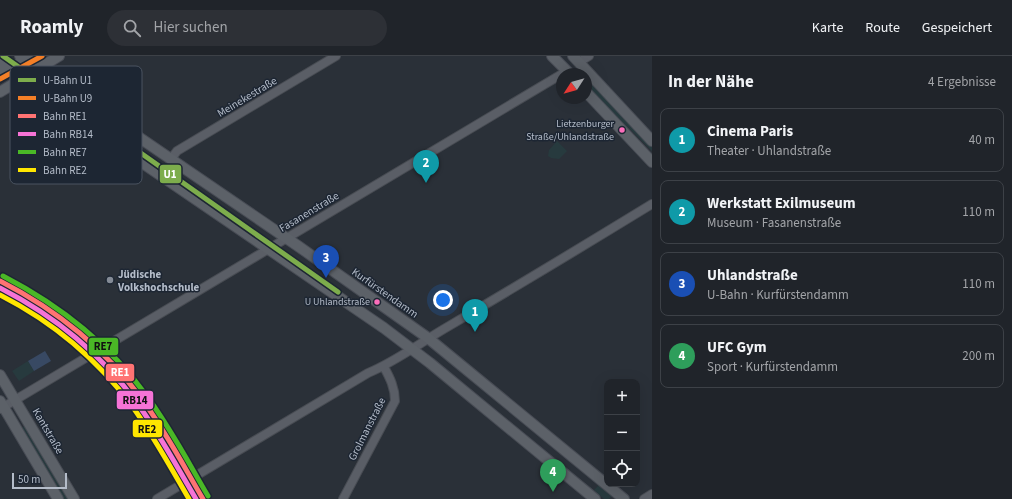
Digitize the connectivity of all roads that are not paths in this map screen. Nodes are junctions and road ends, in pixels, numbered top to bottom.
1 (59, 56) edge
2 (336, 56) edge
3 (552, 56) edge
4 (590, 56) edge
5 (26, 57) edge
6 (576, 59) edge
7 (36, 66) edge
8 (44, 66) edge
9 (564, 68) edge
10 (3, 69) edge
11 (556, 79) edge
12 (10, 86) edge
13 (0, 92) edge
14 (592, 98) edge
15 (142, 139) edge
16 (652, 141) edge
17 (171, 159) junction
18 (142, 162) edge
19 (652, 162) edge
20 (652, 204) edge
21 (287, 238) junction
22 (269, 249) junction
23 (428, 338) junction
24 (412, 350) junction
25 (384, 367) junction
26 (0, 375) edge
27 (15, 400) junction
28 (1, 406) edge
29 (652, 494) edge
30 (58, 499) edge
31 (74, 499) edge
32 (157, 499) edge
33 (344, 499) edge
34 (594, 499) edge
35 (624, 499) edge
36 (644, 499) edge

1 - 8 main road
2 - 17 street, Meinekestraße
3 - 9 main road
4 - 6 street
5 - 7 main road, Kurfürstendamm
5 - 10 main road
6 - 16 main road
11 - 21 street, Fasanenstraße
12 - 13 main road
14 - 19 main road
15 - 17 main road, Kurfürstendamm
17 - 21 main road, Kurfürstendamm
18 - 22 main road
20 - 23 street
21 - 22 street, Fasanenstraße
21 - 23 main road, Kurfürstendamm
22 - 24 main road
22 - 27 street, Fasanenstraße
23 - 24 street
23 - 35 main road, Kurfürstendamm
24 - 25 street
24 - 34 main road
25 - 32 street
25 - 33 street, Grolmanstraße
26 - 27 main road, Kantstraße
27 - 28 street, Fasanenstraße
27 - 31 main road, Kantstraße
28 - 30 main road
29 - 36 street

